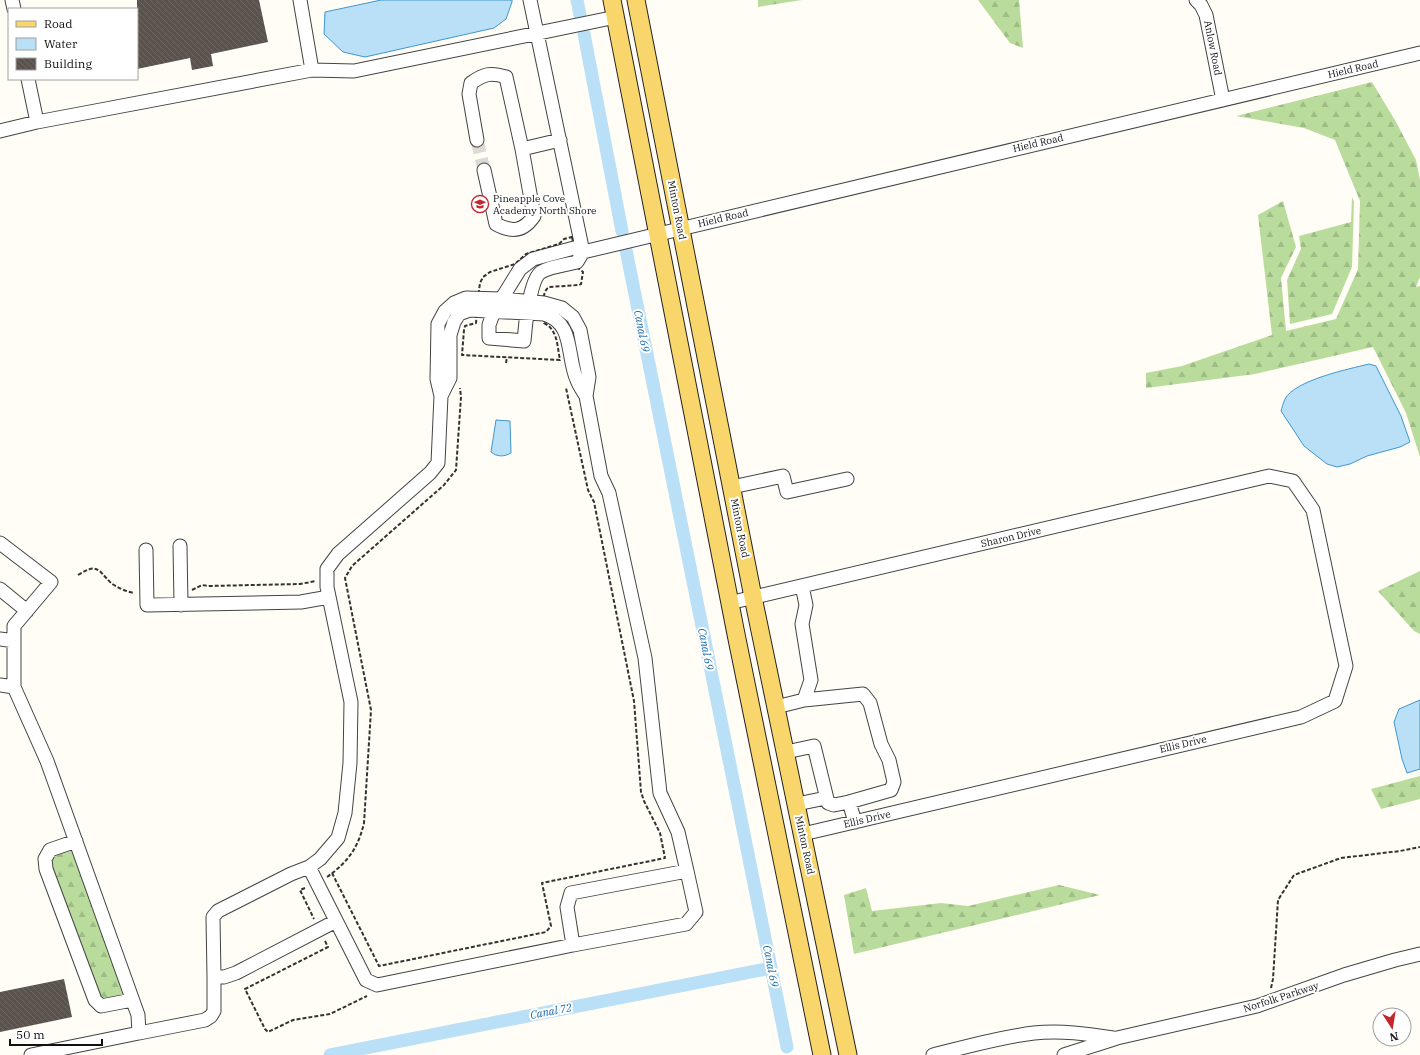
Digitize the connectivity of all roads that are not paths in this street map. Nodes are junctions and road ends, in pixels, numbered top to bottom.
1 (300, 0) edge
2 (530, 0) edge
3 (612, 0) edge
4 (636, 0) edge
5 (1196, 0) edge
6 (616, 17) junction
7 (537, 34) junction
8 (1420, 53) edge
9 (312, 70) junction
10 (28, 80) edge
11 (655, 99) junction
12 (1223, 100) junction
13 (36, 122) junction
14 (0, 131) edge
15 (477, 140) tunnel mouth
16 (560, 140) junction
17 (522, 149) junction
18 (484, 170) tunnel mouth
19 (680, 228) junction
20 (656, 234) junction
21 (583, 252) junction
22 (501, 299) junction
23 (528, 308) junction
24 (494, 311) junction
25 (444, 363) junction
26 (587, 364) junction
27 (573, 367) junction
28 (586, 396) junction
29 (847, 479) dead end
30 (1293, 481) joint
31 (732, 487) junction
32 (0, 543) edge
33 (180, 546) dead end
34 (146, 550) dead end
35 (802, 586) junction
36 (0, 589) edge
37 (329, 597) junction
38 (753, 597) junction
39 (729, 603) junction
40 (181, 605) junction
41 (27, 611) junction
42 (0, 639) edge
43 (14, 641) junction
44 (811, 680) junction
45 (0, 685) edge
46 (14, 687) junction
47 (826, 698) junction
48 (804, 700) junction
49 (776, 707) junction
50 (786, 752) junction
51 (826, 798) junction
52 (850, 802) junction
53 (797, 804) junction
54 (855, 822) junction
55 (803, 834) junction
56 (76, 841) junction
57 (309, 867) junction
58 (687, 871) junction
59 (336, 921) junction
60 (573, 946) junction
61 (1420, 954) edge
62 (214, 977) junction
63 (132, 1000) junction
64 (139, 1033) junction
65 (1117, 1038) junction
66 (31, 1055) edge
67 (822, 1055) edge
68 (848, 1055) edge
69 (933, 1055) edge
70 (1064, 1055) edge

1 - 9 street
2 - 7 street
3 - 6 main road
4 - 11 main road, Minton Road
5 - 12 street, Anlow Road
6 - 7 street
6 - 11 main road
6 - 20 main road
7 - 9 street
7 - 16 street
8 - 12 street, Hield Road
9 - 13 street
10 - 13 street
11 - 19 main road, Minton Road
12 - 19 street, Hield Road
13 - 14 street
15 - 17 street
16 - 17 street
16 - 21 street
17 - 18 street
19 - 20 street, Hield Road
19 - 31 main road, Minton Road
20 - 21 street, Hield Road
20 - 39 main road
21 - 22 street
21 - 23 street
22 - 23 street
22 - 24 street
22 - 25 street
23 - 24 street
23 - 24 street
23 - 26 street
23 - 27 street
24 - 25 street
25 - 37 street
26 - 27 street
26 - 28 street
27 - 28 street
28 - 58 street
29 - 31 street
30 - 35 street, Sharon Drive
30 - 54 street, Ellis Drive
31 - 38 main road, Minton Road
32 - 41 street
33 - 40 street
34 - 40 street
35 - 38 street, Sharon Drive
35 - 44 street
36 - 41 street
37 - 40 street
37 - 57 street
38 - 39 street, Sharon Drive
38 - 49 main road, Minton Road
39 - 67 main road
41 - 43 street
42 - 43 street
43 - 46 street
44 - 47 street
44 - 48 street
45 - 46 street
46 - 56 street
47 - 48 street
47 - 52 street
48 - 49 street
49 - 50 main road, Minton Road
50 - 51 street
50 - 53 main road, Minton Road
51 - 52 street
51 - 53 street
52 - 54 street
53 - 55 main road, Minton Road
54 - 55 street, Ellis Drive
55 - 68 main road, Minton Road
56 - 63 street
56 - 63 street
57 - 59 street
57 - 62 street
58 - 60 street
58 - 60 street
59 - 60 street
59 - 62 street
61 - 65 street, Norfolk Parkway
62 - 64 street
63 - 64 street
64 - 66 street
65 - 69 street, Norfolk Parkway
65 - 70 street, Norfolk Parkway

